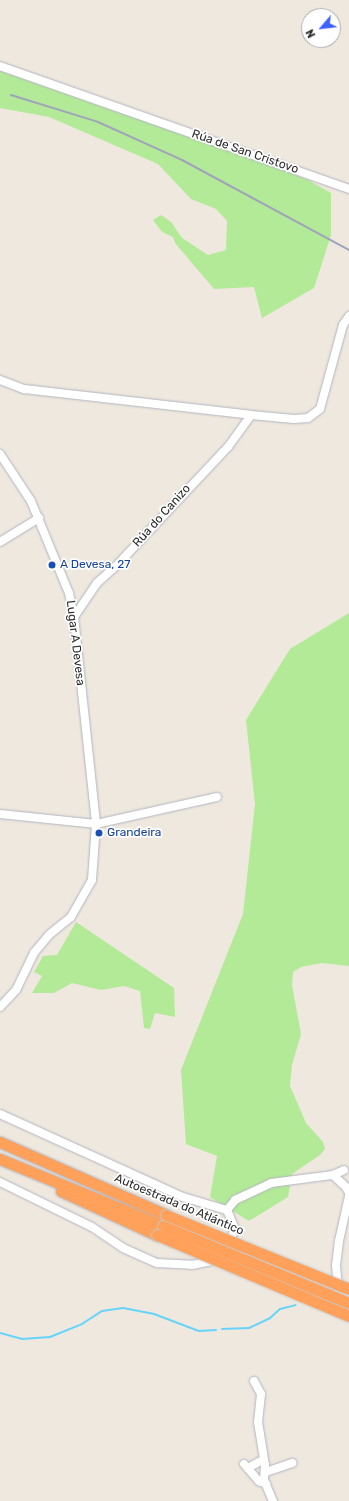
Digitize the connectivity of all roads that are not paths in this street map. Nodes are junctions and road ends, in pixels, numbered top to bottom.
1 (0, 66) edge
2 (349, 189) edge
3 (349, 316) edge
4 (0, 380) edge
5 (251, 415) junction
6 (0, 454) edge
7 (39, 518) junction
8 (0, 542) edge
9 (74, 617) junction
10 (217, 797) dead end
11 (0, 814) edge
12 (96, 824) junction
13 (0, 1007) edge
14 (0, 1114) edge
15 (0, 1142) edge
16 (4, 1161) edge
17 (344, 1170) dead end
18 (333, 1175) junction
19 (0, 1182) edge
20 (349, 1195) edge
21 (227, 1210) junction
22 (160, 1231) junction
23 (349, 1289) edge
24 (349, 1298) edge
25 (349, 1303) edge
26 (349, 1316) edge
27 (254, 1381) dead end
28 (264, 1460) junction
29 (292, 1463) dead end
30 (266, 1472) junction
31 (266, 1484) junction
32 (273, 1501) edge

1 - 2 street, Rúa de San Cristovo
3 - 5 street
4 - 5 street
5 - 9 street, Rúa do Canizo
6 - 7 street, Lugar A Devesa
7 - 8 street
7 - 9 street, Lugar A Devesa
9 - 12 street, Lugar A Devesa
10 - 12 street
11 - 12 street
12 - 13 street, Lugar A Devesa
14 - 21 street
15 - 23 highway, Autoestrada do Atlántico, bridge
16 - 22 highway, Autoestrada do Atlántico
17 - 18 street
18 - 20 street
18 - 21 street
19 - 21 street
20 - 24 street
22 - 25 highway, Autoestrada do Atlántico, bridge
22 - 26 highway, bridge
27 - 28 street
28 - 30 street
28 - 31 street
29 - 30 street
30 - 31 street
31 - 32 street

